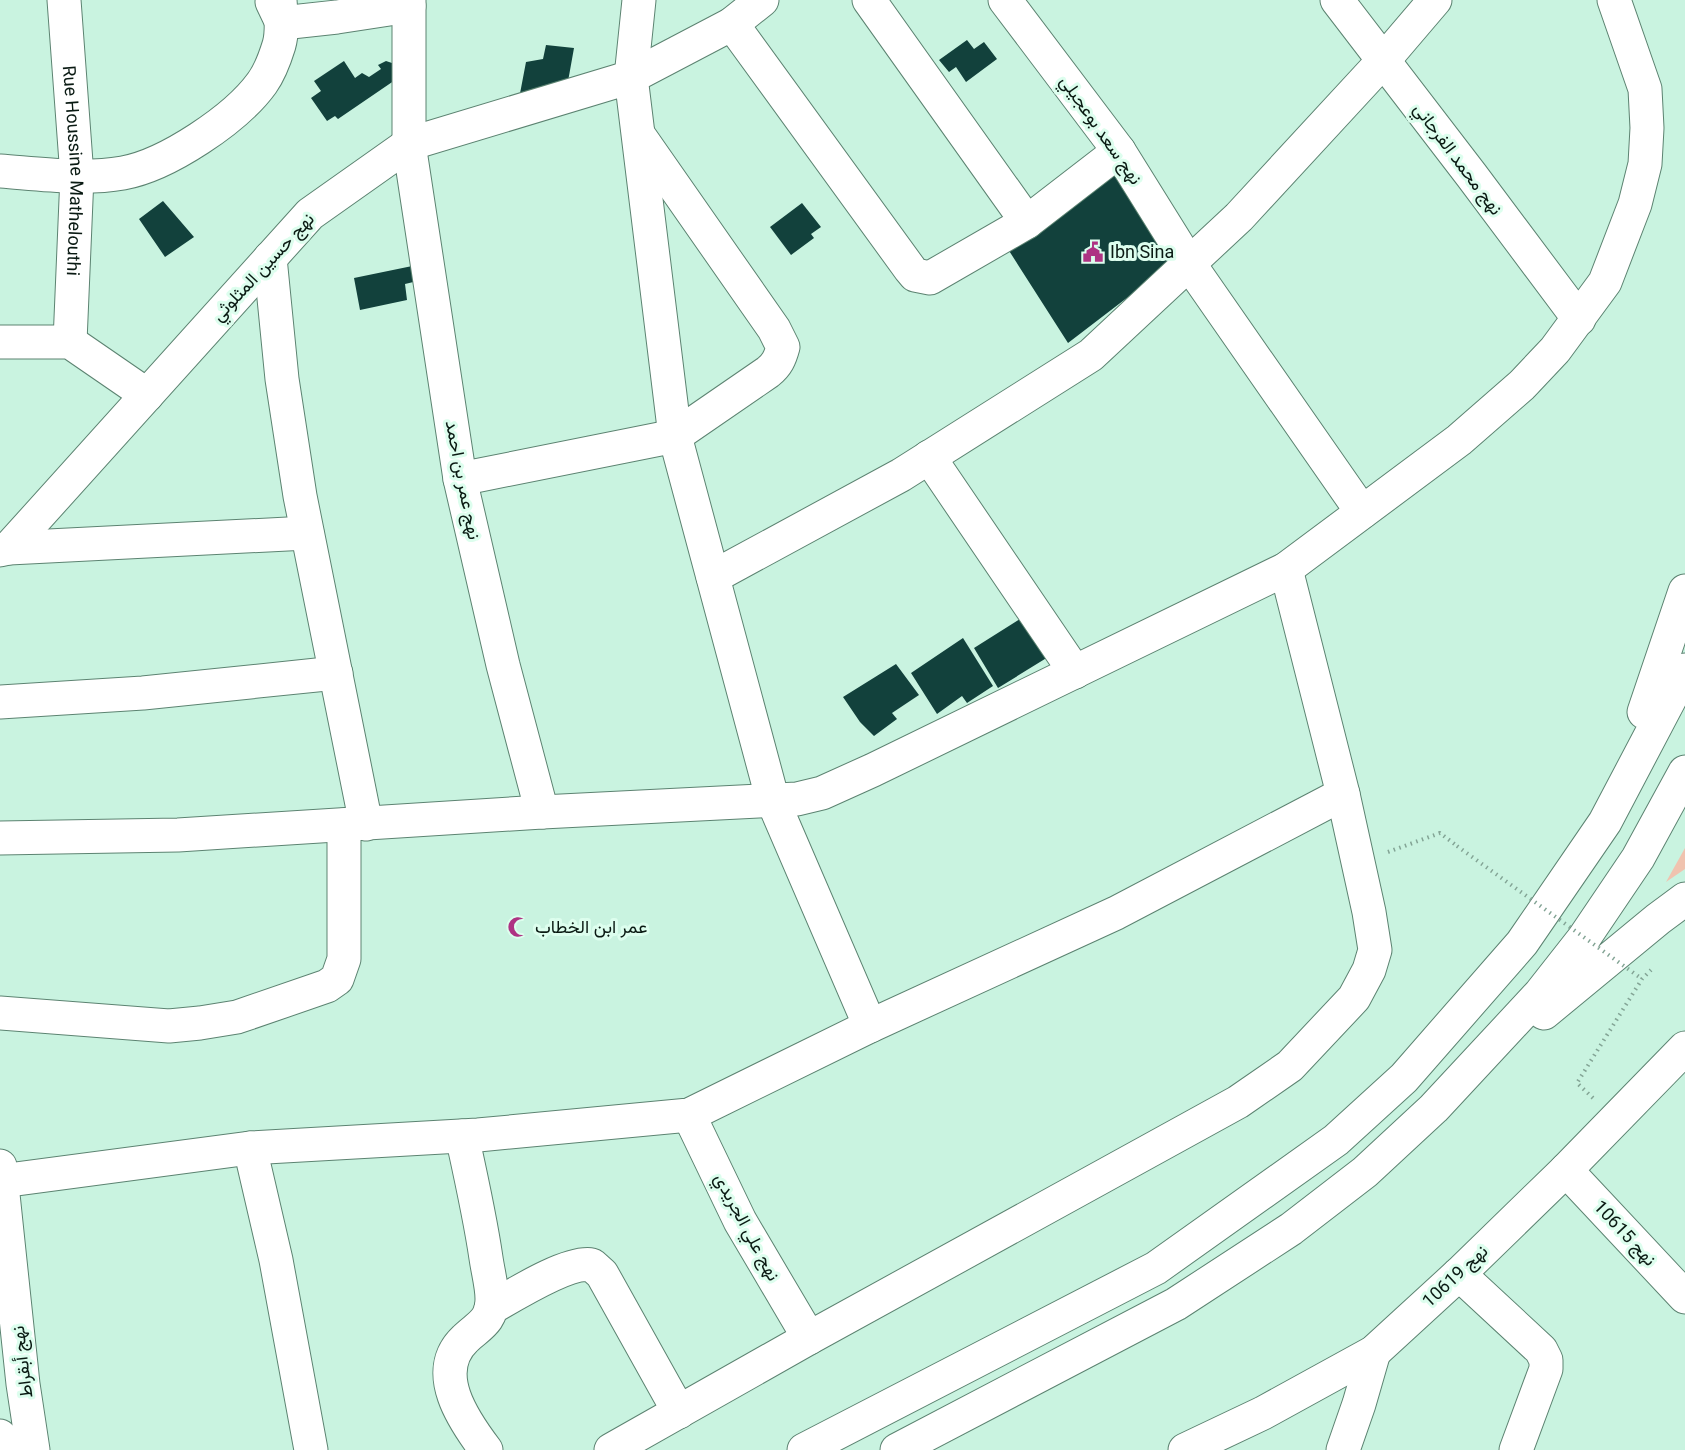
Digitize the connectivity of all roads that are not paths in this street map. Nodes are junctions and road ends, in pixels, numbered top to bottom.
1 (64, 0) edge
2 (639, 0) edge
3 (762, 0) edge
4 (869, 0) edge
5 (1005, 0) edge
6 (1337, 0) edge
7 (1435, 0) edge
8 (1614, 0) edge
9 (409, 3) edge
10 (278, 8) edge
11 (732, 24) junction
12 (1383, 61) junction
13 (631, 77) junction
14 (638, 133) junction
15 (409, 144) junction
16 (1119, 151) junction
17 (0, 171) edge
18 (77, 176) junction
19 (1027, 222) junction
20 (270, 258) junction
21 (1190, 265) junction
22 (1579, 319) junction
23 (0, 342) edge
24 (70, 342) junction
25 (147, 395) junction
26 (675, 436) junction
27 (930, 457) junction
28 (460, 479) junction
29 (1362, 512) junction
30 (307, 533) junction
31 (5, 549) edge
32 (1286, 569) junction
33 (713, 577) junction
34 (1685, 591) edge
35 (1685, 670) edge
36 (1075, 672) junction
37 (336, 673) junction
38 (0, 702) edge
39 (1685, 772) edge
40 (1343, 794) junction
41 (773, 801) junction
42 (542, 812) junction
43 (1605, 822) junction
44 (355, 825) junction
45 (0, 838) edge
46 (1685, 899) edge
47 (0, 1013) edge
48 (870, 1026) junction
49 (1685, 1047) edge
50 (1434, 1108) junction
51 (689, 1115) junction
52 (462, 1136) junction
53 (249, 1148) junction
54 (1566, 1170) junction
55 (1, 1174) edge
56 (1459, 1274) junction
57 (1685, 1297) edge
58 (491, 1308) junction
59 (809, 1338) junction
60 (1374, 1352) junction
61 (679, 1412) junction
62 (0, 1436) edge
63 (1347, 1448) edge
64 (3, 1450) edge
65 (33, 1450) edge
66 (311, 1450) edge
67 (486, 1450) edge
68 (611, 1450) edge
69 (804, 1450) edge
70 (897, 1450) edge
71 (1185, 1450) edge
72 (1516, 1450) edge

1 - 18 main road, Rue Houssine Mathelouthi
2 - 13 main road
3 - 11 main road, نهج حسين المثلوثي
4 - 19 main road
5 - 16 main road, نهج سعد بوعجيلي
6 - 12 main road, نهج محمد الفرجاني
7 - 12 main road
8 - 22 main road
9 - 10 main road
9 - 15 main road, نهج عمر بن احمد
10 - 18 main road
11 - 13 main road, نهج حسين المثلوثي
11 - 19 main road
12 - 21 main road
12 - 22 main road, نهج محمد الفرجاني
13 - 14 main road
13 - 15 main road, نهج حسين المثلوثي
14 - 26 main road
14 - 26 main road
15 - 20 main road, نهج حسين المثلوثي
15 - 28 main road, نهج عمر بن احمد
16 - 19 main road
16 - 21 main road, نهج سعد بوعجيلي
17 - 18 main road
18 - 24 main road, Rue Houssine Mathelouthi
20 - 25 main road, نهج حسين المثلوثي
20 - 30 main road
21 - 27 main road
21 - 29 main road, نهج سعد بوعجيلي
22 - 29 main road
23 - 24 main road
24 - 25 main road
25 - 31 main road, نهج حسين المثلوثي
26 - 28 main road
26 - 33 main road
27 - 33 main road
27 - 36 main road
28 - 42 main road, نهج عمر بن احمد
29 - 32 main road
30 - 31 main road
30 - 37 main road
32 - 36 main road
32 - 40 main road
33 - 41 main road
34 - 43 main road
35 - 43 main road
36 - 41 main road
37 - 38 main road
37 - 44 main road
39 - 50 main road
40 - 48 main road
40 - 59 main road
41 - 42 main road
41 - 48 main road
42 - 44 main road
43 - 69 main road
44 - 45 main road
44 - 47 main road
46 - 50 main road
48 - 51 main road
49 - 54 main road, نهج 10619
50 - 70 main road
51 - 52 main road
51 - 59 main road, نهج علي الجريدي
52 - 53 main road
52 - 58 main road
53 - 55 main road
53 - 66 main road
54 - 56 main road, نهج 10619
54 - 57 main road, نهج 10615
55 - 65 main road, نهج أبقراط
56 - 60 main road, نهج 10619
56 - 72 main road
58 - 61 main road
58 - 67 main road
59 - 61 main road
60 - 63 main road
60 - 71 main road, نهج 10619
61 - 68 main road
62 - 64 main road

